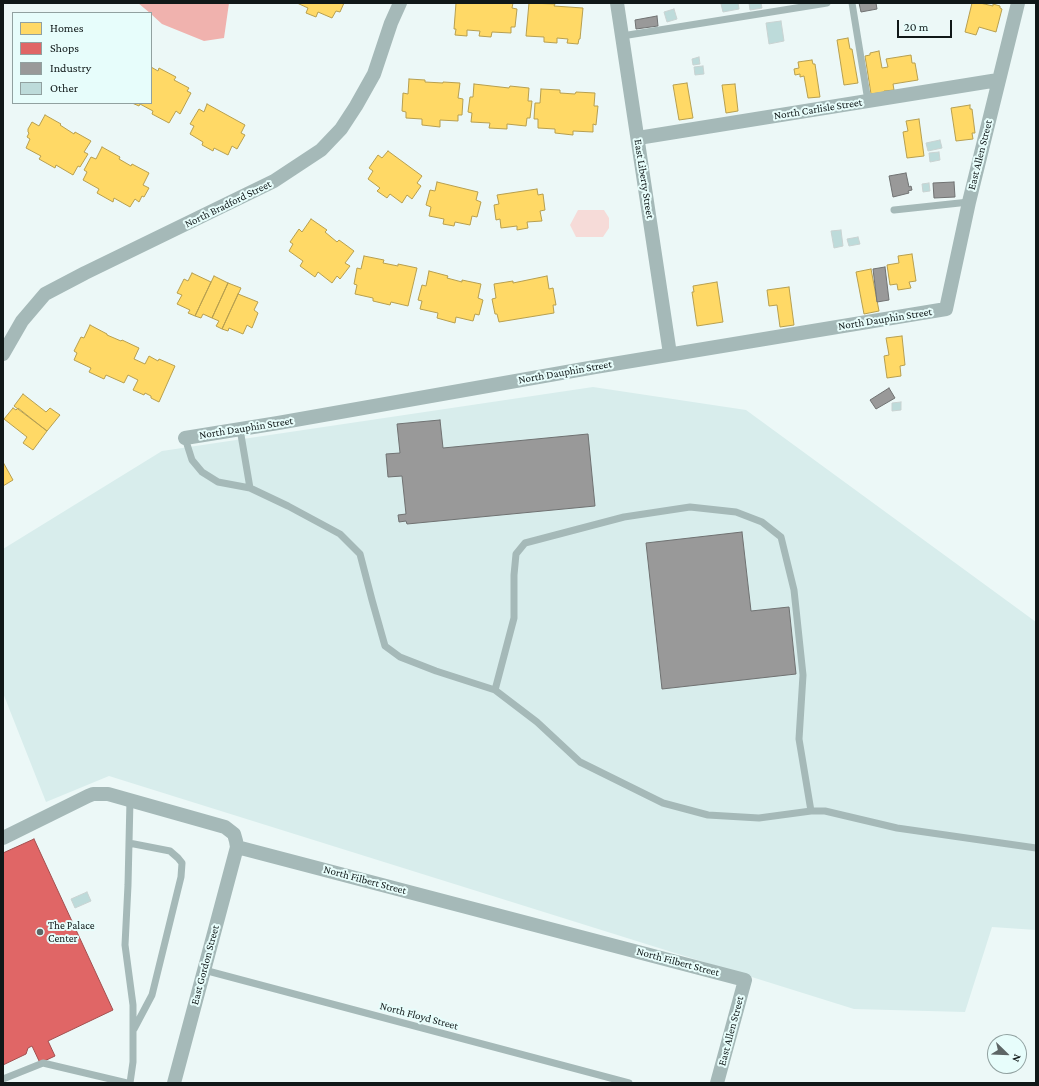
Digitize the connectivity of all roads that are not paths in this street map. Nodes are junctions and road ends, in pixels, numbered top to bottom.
1 (400, 3) edge
2 (617, 3) edge
3 (827, 3) edge
4 (852, 3) edge
5 (1018, 3) edge
6 (622, 36) junction
7 (998, 80) junction
8 (868, 101) junction
9 (638, 138) junction
10 (969, 202) junction
11 (894, 210) dead end
12 (946, 309) joint
13 (3, 354) edge
14 (670, 354) junction
15 (240, 429) junction
16 (185, 438) joint
17 (250, 488) junction
18 (495, 690) junction
19 (130, 800) junction
20 (811, 811) junction
21 (3, 838) edge
22 (129, 843) junction
23 (237, 847) junction
24 (1036, 848) edge
25 (204, 970) junction
26 (745, 980) joint
27 (133, 1031) junction
28 (3, 1079) edge
29 (128, 1083) edge
30 (174, 1083) edge
31 (629, 1083) edge
32 (717, 1083) edge

1 - 13 street, North Bradford Street
2 - 6 street, East Liberty Street
3 - 6 lane
4 - 8 lane
5 - 7 street, East Allen Street
6 - 9 street, East Liberty Street
7 - 8 street, North Carlisle Street
7 - 10 street, East Allen Street
8 - 9 street, North Carlisle Street
9 - 14 street, East Liberty Street
10 - 11 lane
10 - 12 street, East Allen Street
12 - 14 street, North Dauphin Street
14 - 15 street, North Dauphin Street
15 - 16 street, North Dauphin Street
15 - 17 lane
16 - 17 lane
17 - 18 lane
18 - 20 lane
18 - 20 lane
19 - 21 street
19 - 22 lane
19 - 23 street
20 - 24 lane
22 - 27 lane
22 - 27 lane
23 - 25 street, East Gordon Street
23 - 26 street, North Filbert Street
25 - 30 street, East Gordon Street
25 - 31 lane, North Floyd Street
26 - 32 street, East Allen Street
27 - 29 lane
28 - 29 lane

